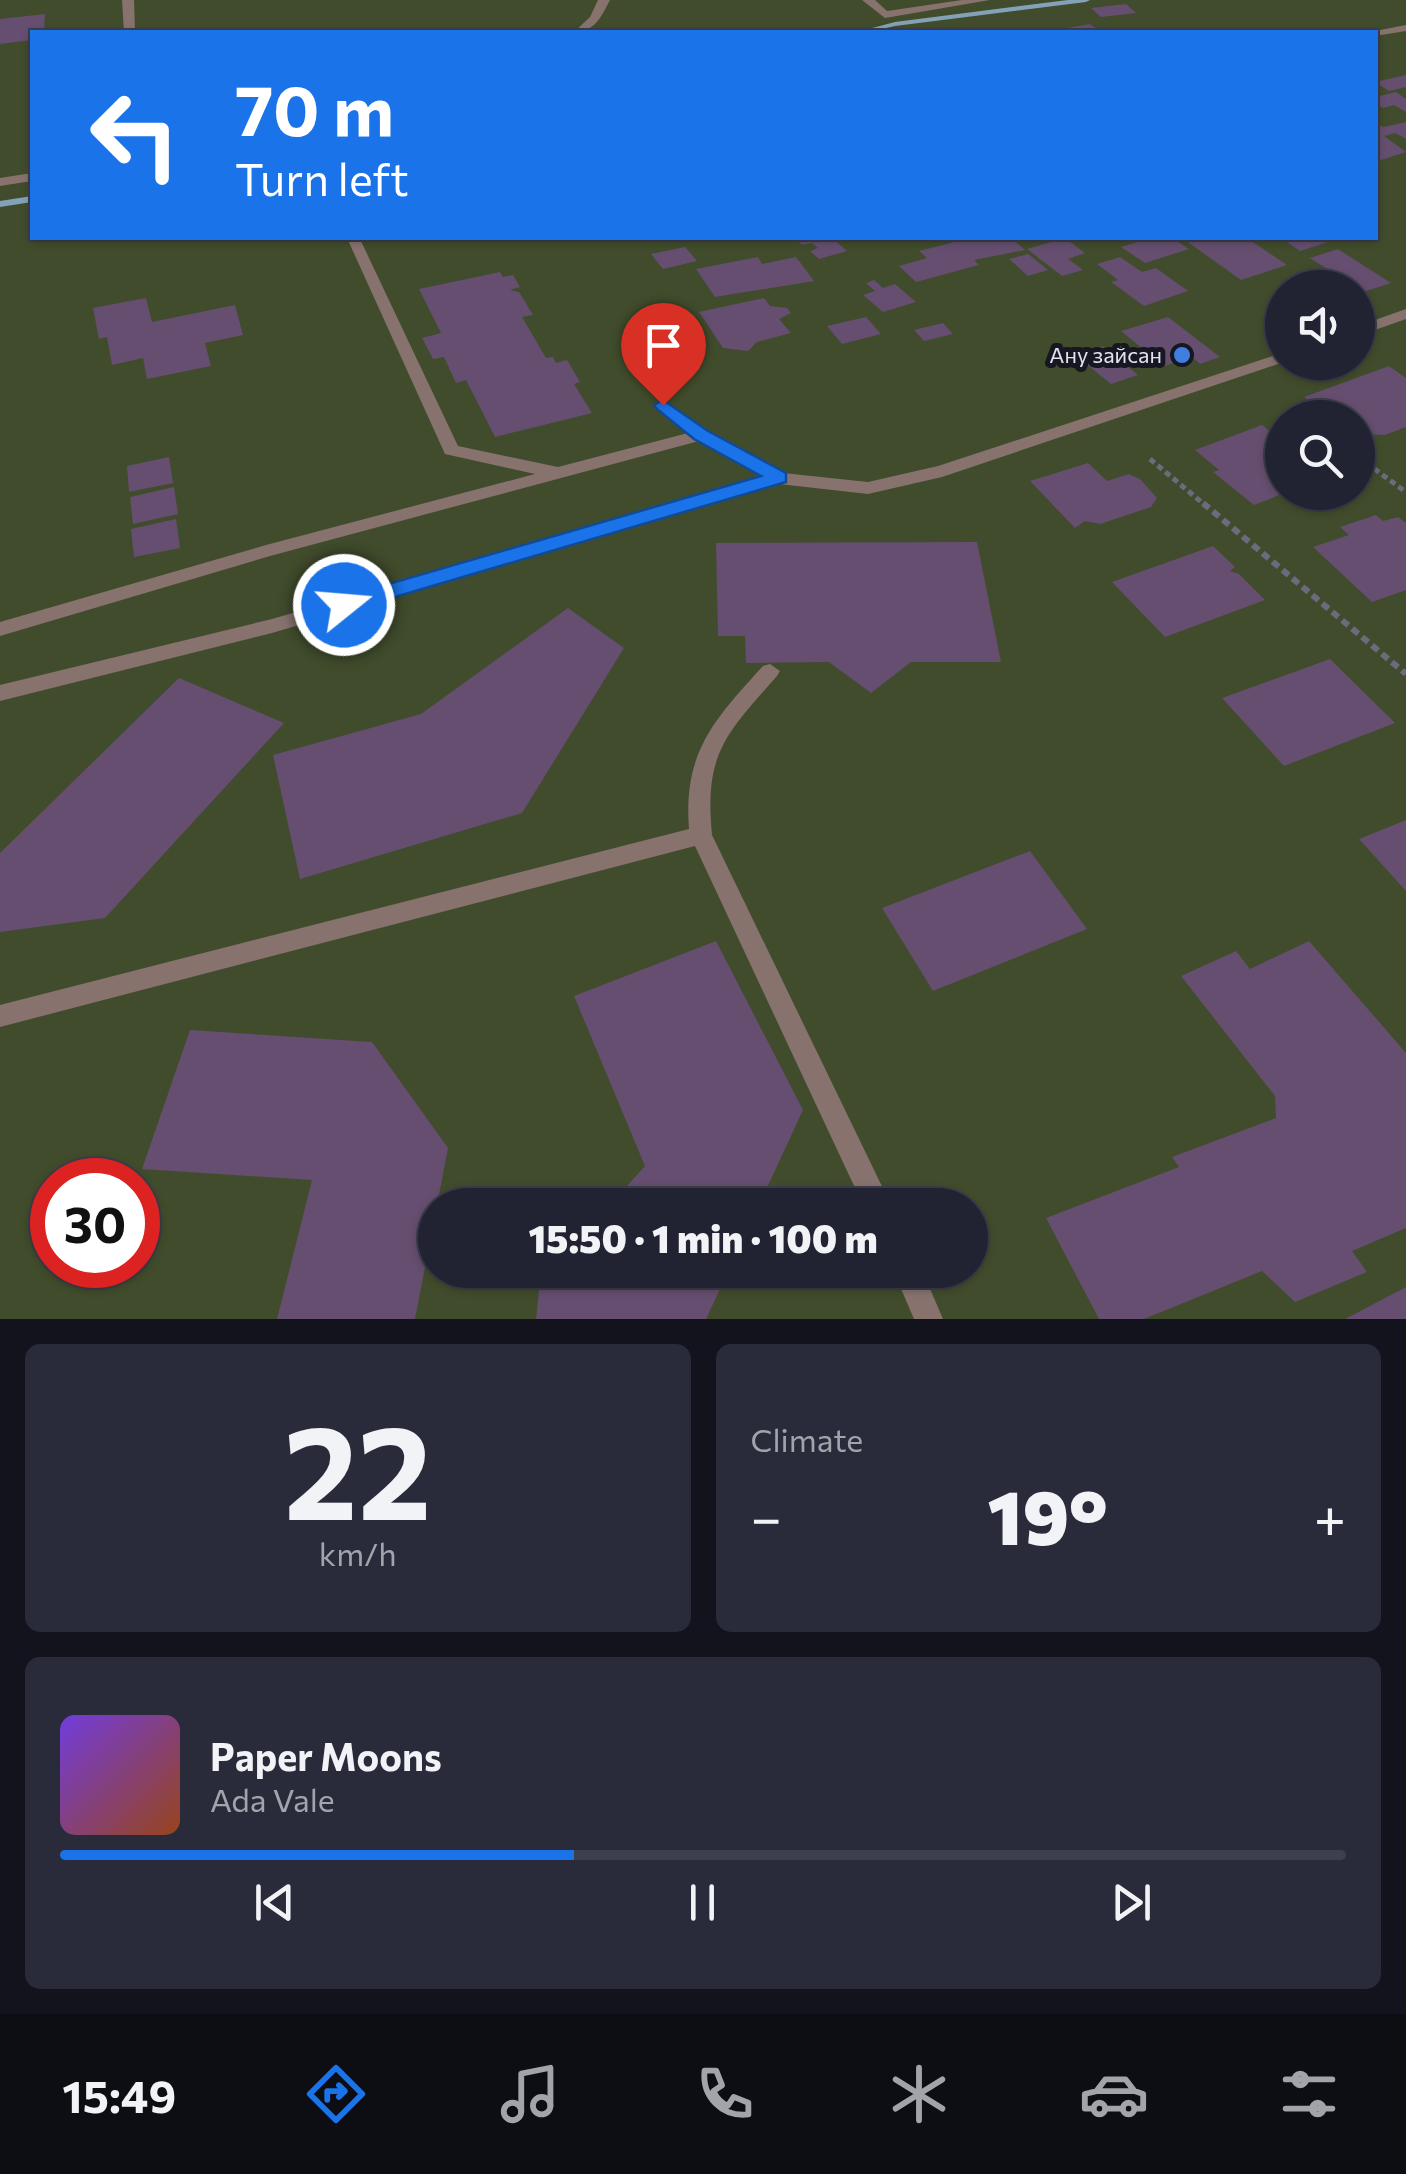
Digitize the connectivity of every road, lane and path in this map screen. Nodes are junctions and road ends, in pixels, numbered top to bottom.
1 (128, 0) edge
2 (604, 0) edge
3 (868, 0) edge
4 (984, 0) edge
5 (1406, 28) edge
6 (130, 30) edge
7 (581, 30) edge
8 (1378, 32) edge
9 (30, 178) edge
10 (0, 182) edge
11 (353, 240) edge
12 (1406, 314) edge
13 (1375, 325) edge
14 (1265, 364) edge
15 (663, 405) dead end
16 (701, 435) junction
17 (1150, 458) dead end
18 (1375, 469) edge
19 (561, 473) junction
20 (778, 478) junction
21 (1406, 492) edge
22 (0, 629) edge
23 (770, 672) dead end
24 (1406, 674) edge
25 (0, 693) edge
26 (702, 835) junction
27 (0, 1016) edge
28 (870, 1188) edge
29 (915, 1288) edge
30 (929, 1319) edge

1 - 6 street
2 - 7 street
3 - 4 street
5 - 8 street
9 - 10 street
11 - 19 street
12 - 13 street
14 - 20 street
15 - 16 street
16 - 19 street
16 - 20 street
17 - 24 path
18 - 21 path
19 - 22 street
20 - 25 street
23 - 26 street
26 - 27 street
26 - 28 street
29 - 30 street

